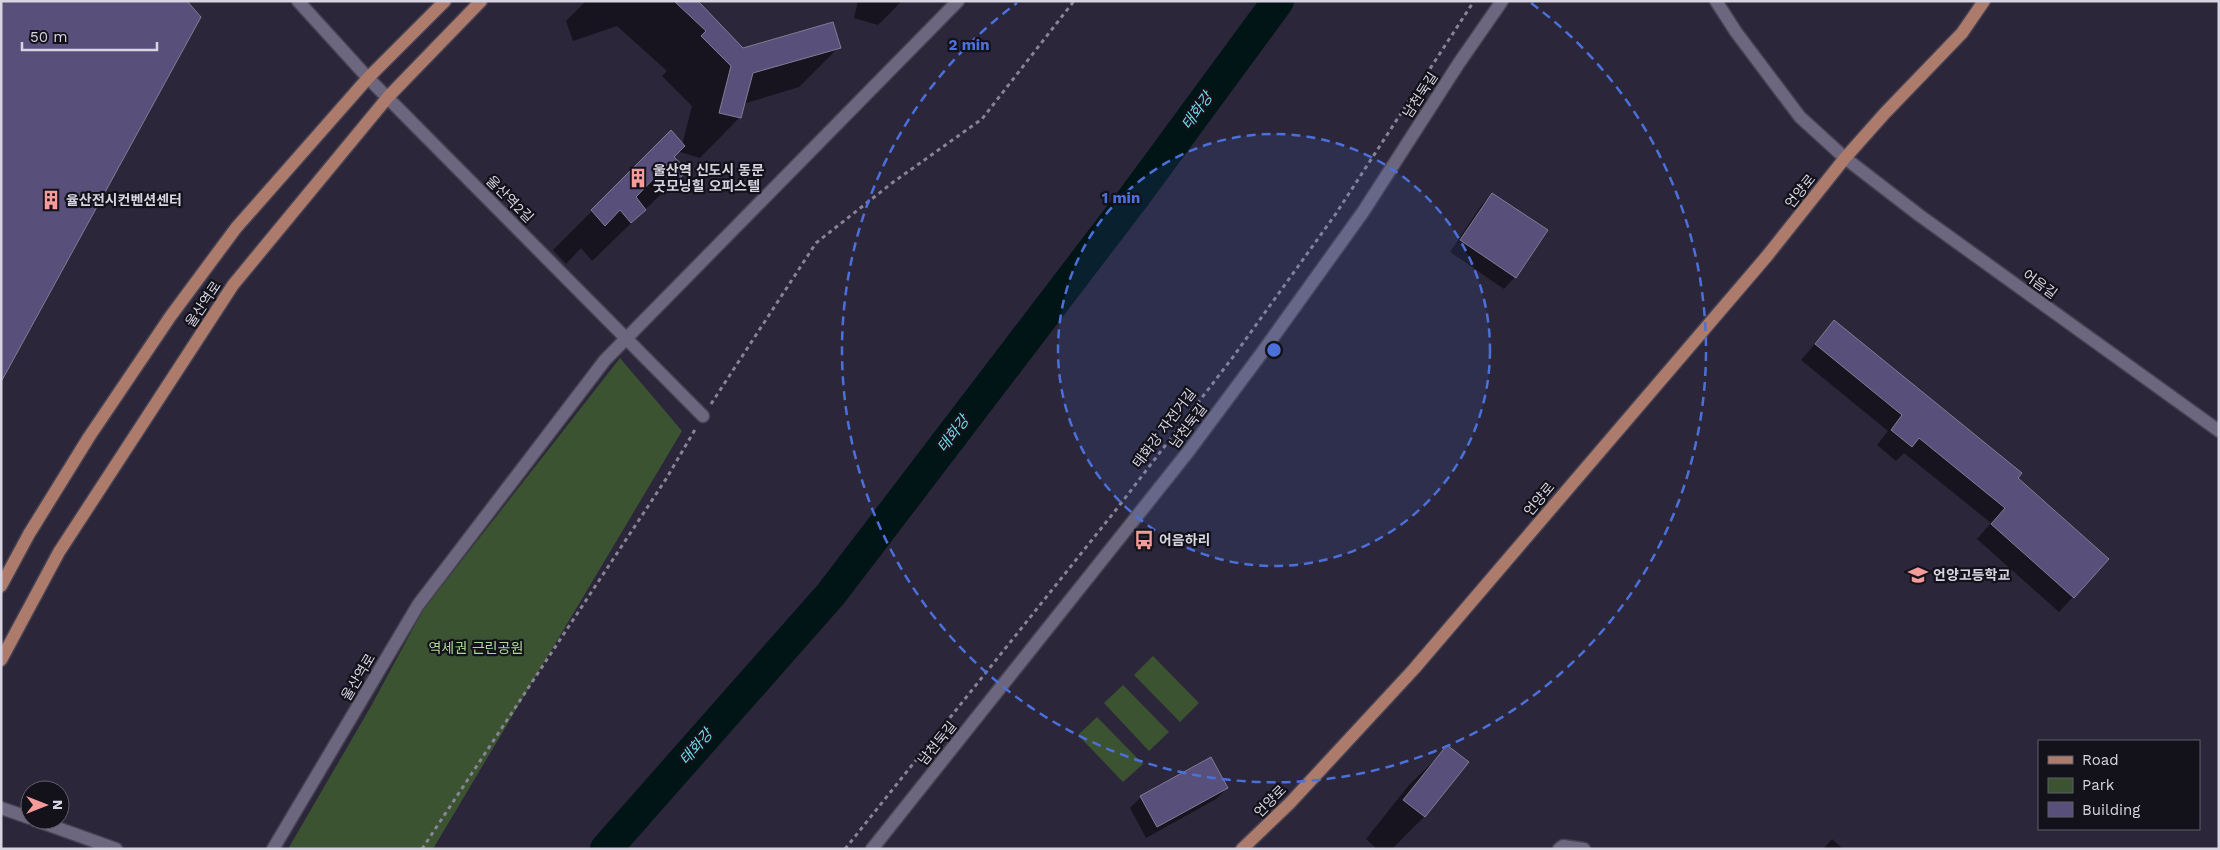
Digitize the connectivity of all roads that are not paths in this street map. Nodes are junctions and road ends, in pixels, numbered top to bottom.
1 (298, 1) edge
2 (445, 1) edge
3 (481, 1) edge
4 (958, 1) edge
5 (1502, 1) edge
6 (1716, 1) edge
7 (1984, 1) edge
8 (368, 78) junction
9 (388, 97) junction
10 (1845, 158) junction
11 (626, 338) junction
12 (703, 416) road end
13 (2219, 431) edge
14 (1, 586) edge
15 (1, 660) edge
16 (1, 808) edge
17 (20, 815) edge
18 (63, 830) edge
19 (116, 849) edge
20 (273, 849) edge
21 (872, 849) edge
22 (1242, 849) edge
23 (1559, 849) edge
24 (1584, 849) edge

1 - 8 street, 울산역2길
2 - 8 main road, 울산역로
3 - 9 main road, 울산역로
4 - 11 street, 울산역로
5 - 21 street, 남천둑길
6 - 10 street
7 - 10 main road, 언양로
8 - 9 street, 울산역2길
8 - 14 main road, 울산역로
9 - 11 street, 울산역2길
9 - 15 main road, 울산역로
10 - 13 street, 어음길
10 - 22 main road, 언양로
11 - 12 street, 울산역2길
11 - 20 street, 울산역로
16 - 17 street
18 - 19 street
23 - 24 street

